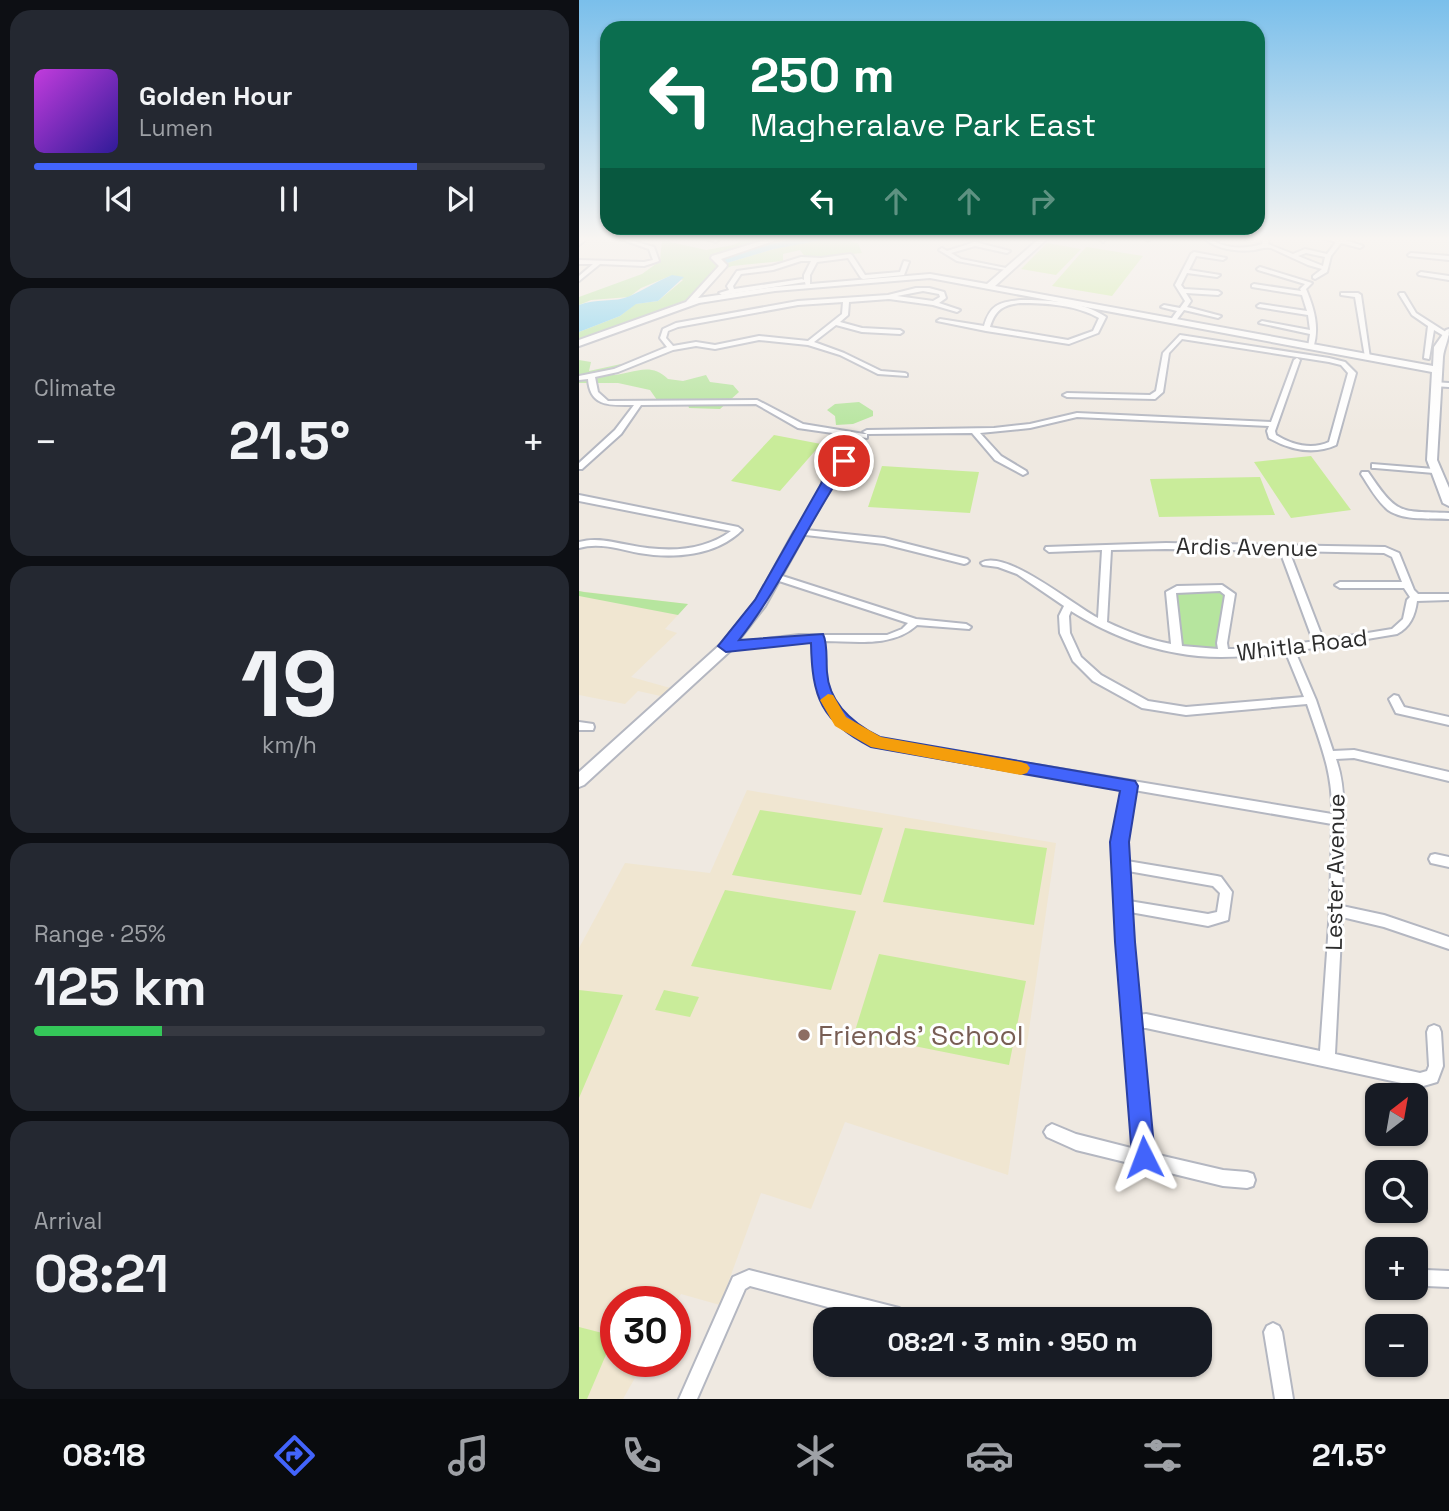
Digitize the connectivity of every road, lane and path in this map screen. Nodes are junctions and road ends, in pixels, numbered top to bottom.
1 (687, 303) edge
2 (796, 303) edge
3 (846, 303) edge
4 (935, 303) edge
5 (1005, 303) edge
6 (1036, 303) edge
7 (1074, 303) edge
8 (1187, 303) edge
9 (1308, 303) edge
10 (1359, 303) edge
11 (1408, 303) edge
12 (1260, 306) dead end
13 (1164, 307) dead end
14 (1182, 309) junction
15 (958, 310) dead end
16 (1311, 313) junction
17 (1218, 316) dead end
18 (939, 321) dead end
19 (1173, 321) junction
20 (837, 323) junction
21 (1262, 323) dead end
22 (1431, 327) junction
23 (986, 329) junction
24 (900, 332) dead end
25 (1313, 333) junction
26 (1446, 337) edge
27 (579, 343) edge
28 (809, 344) junction
29 (1311, 347) junction
30 (671, 348) junction
31 (1286, 352) junction
32 (1368, 357) junction
33 (1427, 358) dead end
34 (1325, 359) junction
35 (1297, 360) junction
36 (1437, 370) junction
37 (905, 375) dead end
38 (591, 376) junction
39 (579, 378) edge
40 (1436, 384) junction
41 (1449, 385) edge
42 (1067, 395) dead end
43 (638, 404) junction
44 (1274, 424) junction
45 (975, 431) junction
46 (844, 461) dead end
47 (1375, 466) dead end
48 (579, 467) edge
49 (1434, 471) junction
50 (1022, 473) dead end
51 (1365, 474) dead end
52 (579, 498) edge
53 (1449, 503) edge
54 (1449, 516) edge
55 (800, 533) junction
56 (579, 545) edge
57 (1107, 547) junction
58 (1283, 548) junction
59 (1049, 549) dead end
60 (964, 561) dead end
61 (986, 563) dead end
62 (776, 577) junction
63 (1340, 585) dead end
64 (1407, 585) junction
65 (1416, 597) junction
66 (1449, 597) edge
67 (1069, 606) junction
68 (915, 622) junction
69 (1102, 624) junction
70 (966, 627) dead end
71 (818, 637) junction
72 (1322, 643) junction
73 (726, 646) junction
74 (1289, 649) junction
75 (1177, 650) junction
76 (1224, 654) junction
77 (1394, 699) dead end
78 (1312, 701) junction
79 (1449, 721) edge
80 (1330, 755) junction
81 (1449, 777) edge
82 (579, 781) edge
83 (1129, 786) junction
84 (1339, 820) junction
85 (1435, 859) dead end
86 (1449, 862) edge
87 (1121, 865) junction
88 (1122, 905) junction
89 (1336, 909) junction
90 (1449, 943) edge
91 (1132, 1022) junction
92 (1434, 1032) dead end
93 (1327, 1061) junction
94 (1051, 1132) dead end
95 (1144, 1157) junction
96 (1247, 1180) dead end
97 (1428, 1278) edge
98 (1449, 1279) edge
99 (861, 1307) edge
100 (1273, 1332) dead end
101 (687, 1399) edge
102 (1284, 1399) edge

1 - 27 street
2 - 30 street
3 - 20 street
4 - 15 street
5 - 23 street
6 - 23 street
7 - 19 street
8 - 14 street
9 - 16 street
10 - 32 street
11 - 22 street
12 - 16 street
13 - 14 street
14 - 17 street
14 - 19 street
16 - 25 street
18 - 23 street
19 - 29 street
20 - 24 street
20 - 28 street
21 - 25 street
22 - 26 street
22 - 33 street
25 - 29 street
26 - 36 street
28 - 30 street
28 - 37 street
29 - 32 street
30 - 38 street
31 - 34 street
31 - 35 street
31 - 42 street
32 - 36 street
34 - 35 street
34 - 44 street
35 - 44 street
36 - 40 street
38 - 39 street
38 - 43 street
40 - 41 street
40 - 49 street
43 - 45 street
43 - 48 street
44 - 45 street
45 - 50 street
46 - 55 street
47 - 49 street
49 - 53 street
51 - 54 street
52 - 56 street
55 - 60 street
55 - 62 street
57 - 58 street, Ardis Avenue
57 - 59 street, Ardis Avenue
57 - 69 street
58 - 64 street, Ardis Avenue
58 - 72 street
61 - 67 street, Whitla Road
62 - 68 street
62 - 73 street
63 - 64 street
64 - 65 street, Ardis Avenue
65 - 66 street
65 - 72 street, Whitla Road
67 - 69 street, Whitla Road
67 - 78 street
68 - 70 street
68 - 71 street
69 - 75 street, Whitla Road
71 - 73 street
71 - 83 street
72 - 74 street, Whitla Road
73 - 82 street
74 - 76 street, Whitla Road
74 - 78 street, Lester Avenue
75 - 76 street, Whitla Road
75 - 76 street
77 - 79 street
78 - 80 street, Lester Avenue
80 - 81 street
80 - 84 street, Lester Avenue
83 - 84 street
83 - 87 street
84 - 89 street, Lester Avenue
85 - 86 street
87 - 88 street
87 - 88 street
88 - 91 street
89 - 90 street
89 - 93 street, Lester Avenue
91 - 93 street
91 - 95 street
92 - 93 street
94 - 95 street
95 - 96 street
97 - 98 street
99 - 101 street
100 - 102 street

